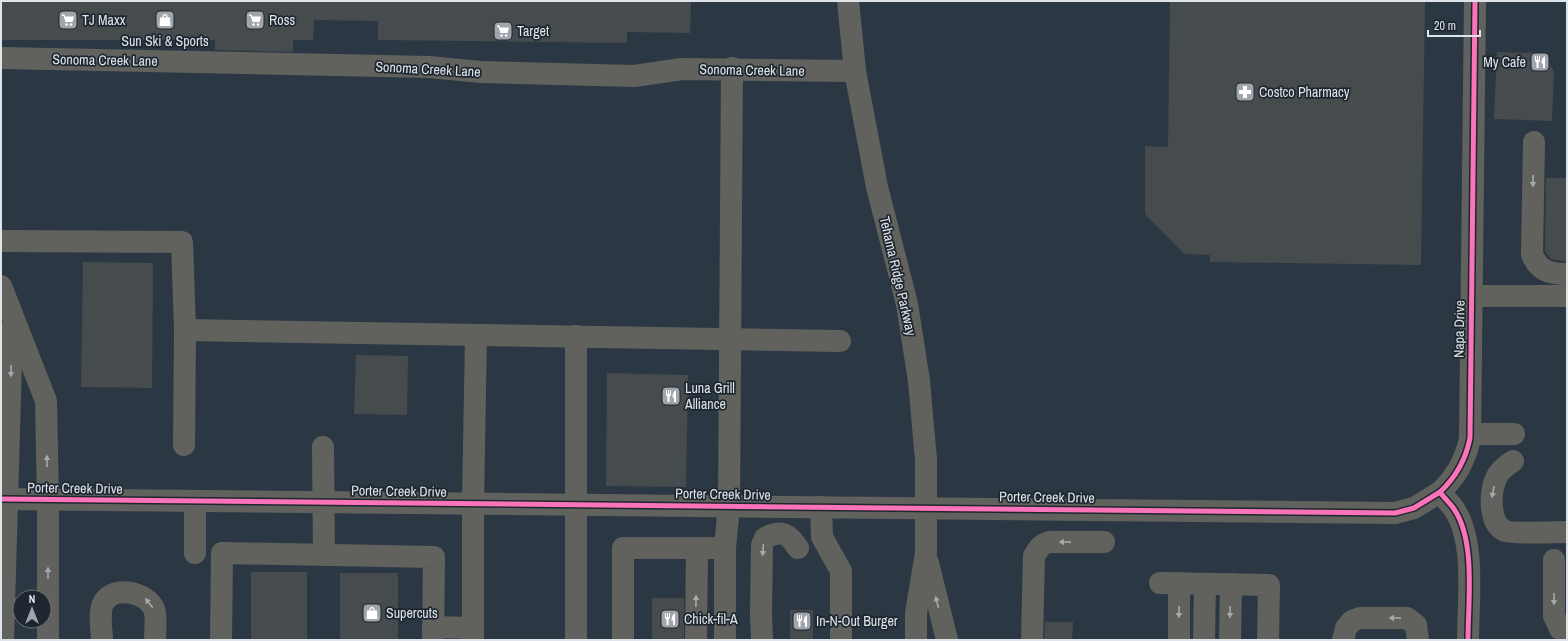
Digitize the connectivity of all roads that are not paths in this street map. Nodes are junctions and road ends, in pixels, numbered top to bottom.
1 (848, 1) edge
2 (1475, 1) edge
3 (1, 58) edge
4 (732, 68) junction
5 (856, 71) junction
6 (1534, 142) dead end
7 (1, 241) edge
8 (1567, 274) edge
9 (1, 286) edge
10 (1472, 296) junction
11 (1567, 296) edge
12 (12, 318) junction
13 (184, 330) junction
14 (476, 335) junction
15 (576, 336) junction
16 (730, 339) junction
17 (840, 341) dead end
18 (1470, 434) junction
19 (1514, 434) dead end
20 (184, 445) dead end
21 (323, 447) dead end
22 (1513, 461) dead end
23 (1440, 492) junction
24 (4, 499) edge
25 (48, 500) junction
26 (195, 501) junction
27 (322, 502) junction
28 (473, 504) junction
29 (577, 505) junction
30 (730, 506) junction
31 (821, 507) junction
32 (926, 508) junction
33 (1567, 532) edge
34 (1104, 542) dead end
35 (697, 548) junction
36 (725, 548) junction
37 (798, 548) dead end
38 (195, 553) dead end
39 (926, 553) junction
40 (324, 555) junction
41 (1554, 560) dead end
42 (1205, 584) junction
43 (1231, 584) junction
44 (1262, 585) junction
45 (1567, 630) edge
46 (433, 633) edge
47 (473, 634) edge
48 (762, 638) dead end
49 (2, 640) edge
50 (48, 640) edge
51 (102, 640) edge
52 (154, 640) edge
53 (221, 640) edge
54 (576, 640) edge
55 (623, 640) edge
56 (696, 640) edge
57 (724, 640) edge
58 (841, 640) edge
59 (916, 640) edge
60 (947, 640) edge
61 (1032, 640) edge
62 (1178, 640) edge
63 (1204, 640) edge
64 (1230, 640) edge
65 (1255, 640) edge
66 (1268, 640) edge
67 (1343, 640) edge
68 (1418, 640) edge
69 (1468, 640) edge

1 - 5 street, Tehama Ridge Parkway
2 - 10 street, Napa Drive
3 - 4 street, Sonoma Creek Lane
4 - 5 street, Sonoma Creek Lane
4 - 16 street
5 - 32 street, Tehama Ridge Parkway
6 -> 8 street
7 - 13 street
9 - 12 street
10 - 11 street
10 - 18 street, Napa Drive
12 -> 24 street
25 -> 12 street
13 - 14 street
13 - 20 street
14 - 15 street
14 - 28 street
15 - 16 street
15 - 29 street
16 - 17 street
16 - 30 street
18 - 19 street
18 - 23 street, Napa Drive
21 - 27 street
22 -> 33 street
23 - 32 street, Porter Creek Drive
23 - 69 street
24 - 25 street, Porter Creek Drive
24 - 49 street, Porter Creek Drive
25 - 26 street, Porter Creek Drive
50 -> 25 street, Porter Creek Drive
26 - 27 street, Porter Creek Drive
26 - 38 street
27 - 28 street, Porter Creek Drive
27 - 40 street
28 - 29 street, Porter Creek Drive
28 - 47 street
29 - 30 street, Porter Creek Drive
29 - 54 street
30 - 31 street, Porter Creek Drive
30 - 36 street
31 - 32 street, Porter Creek Drive
31 - 58 street
32 - 39 street, Tehama Ridge Parkway
34 -> 61 street
35 - 36 street
35 - 55 street
56 -> 35 street
36 - 57 street
37 -> 48 street
39 - 59 street, Tehama Ridge Parkway
60 -> 39 street, Tehama Ridge Parkway
40 - 46 street
40 - 53 street
41 -> 45 street
42 - 43 street
42 -> 62 street
42 - 63 street
43 - 44 street
43 -> 64 street
44 - 65 street
44 - 66 street
46 - 47 street
52 -> 51 street
68 -> 67 street

